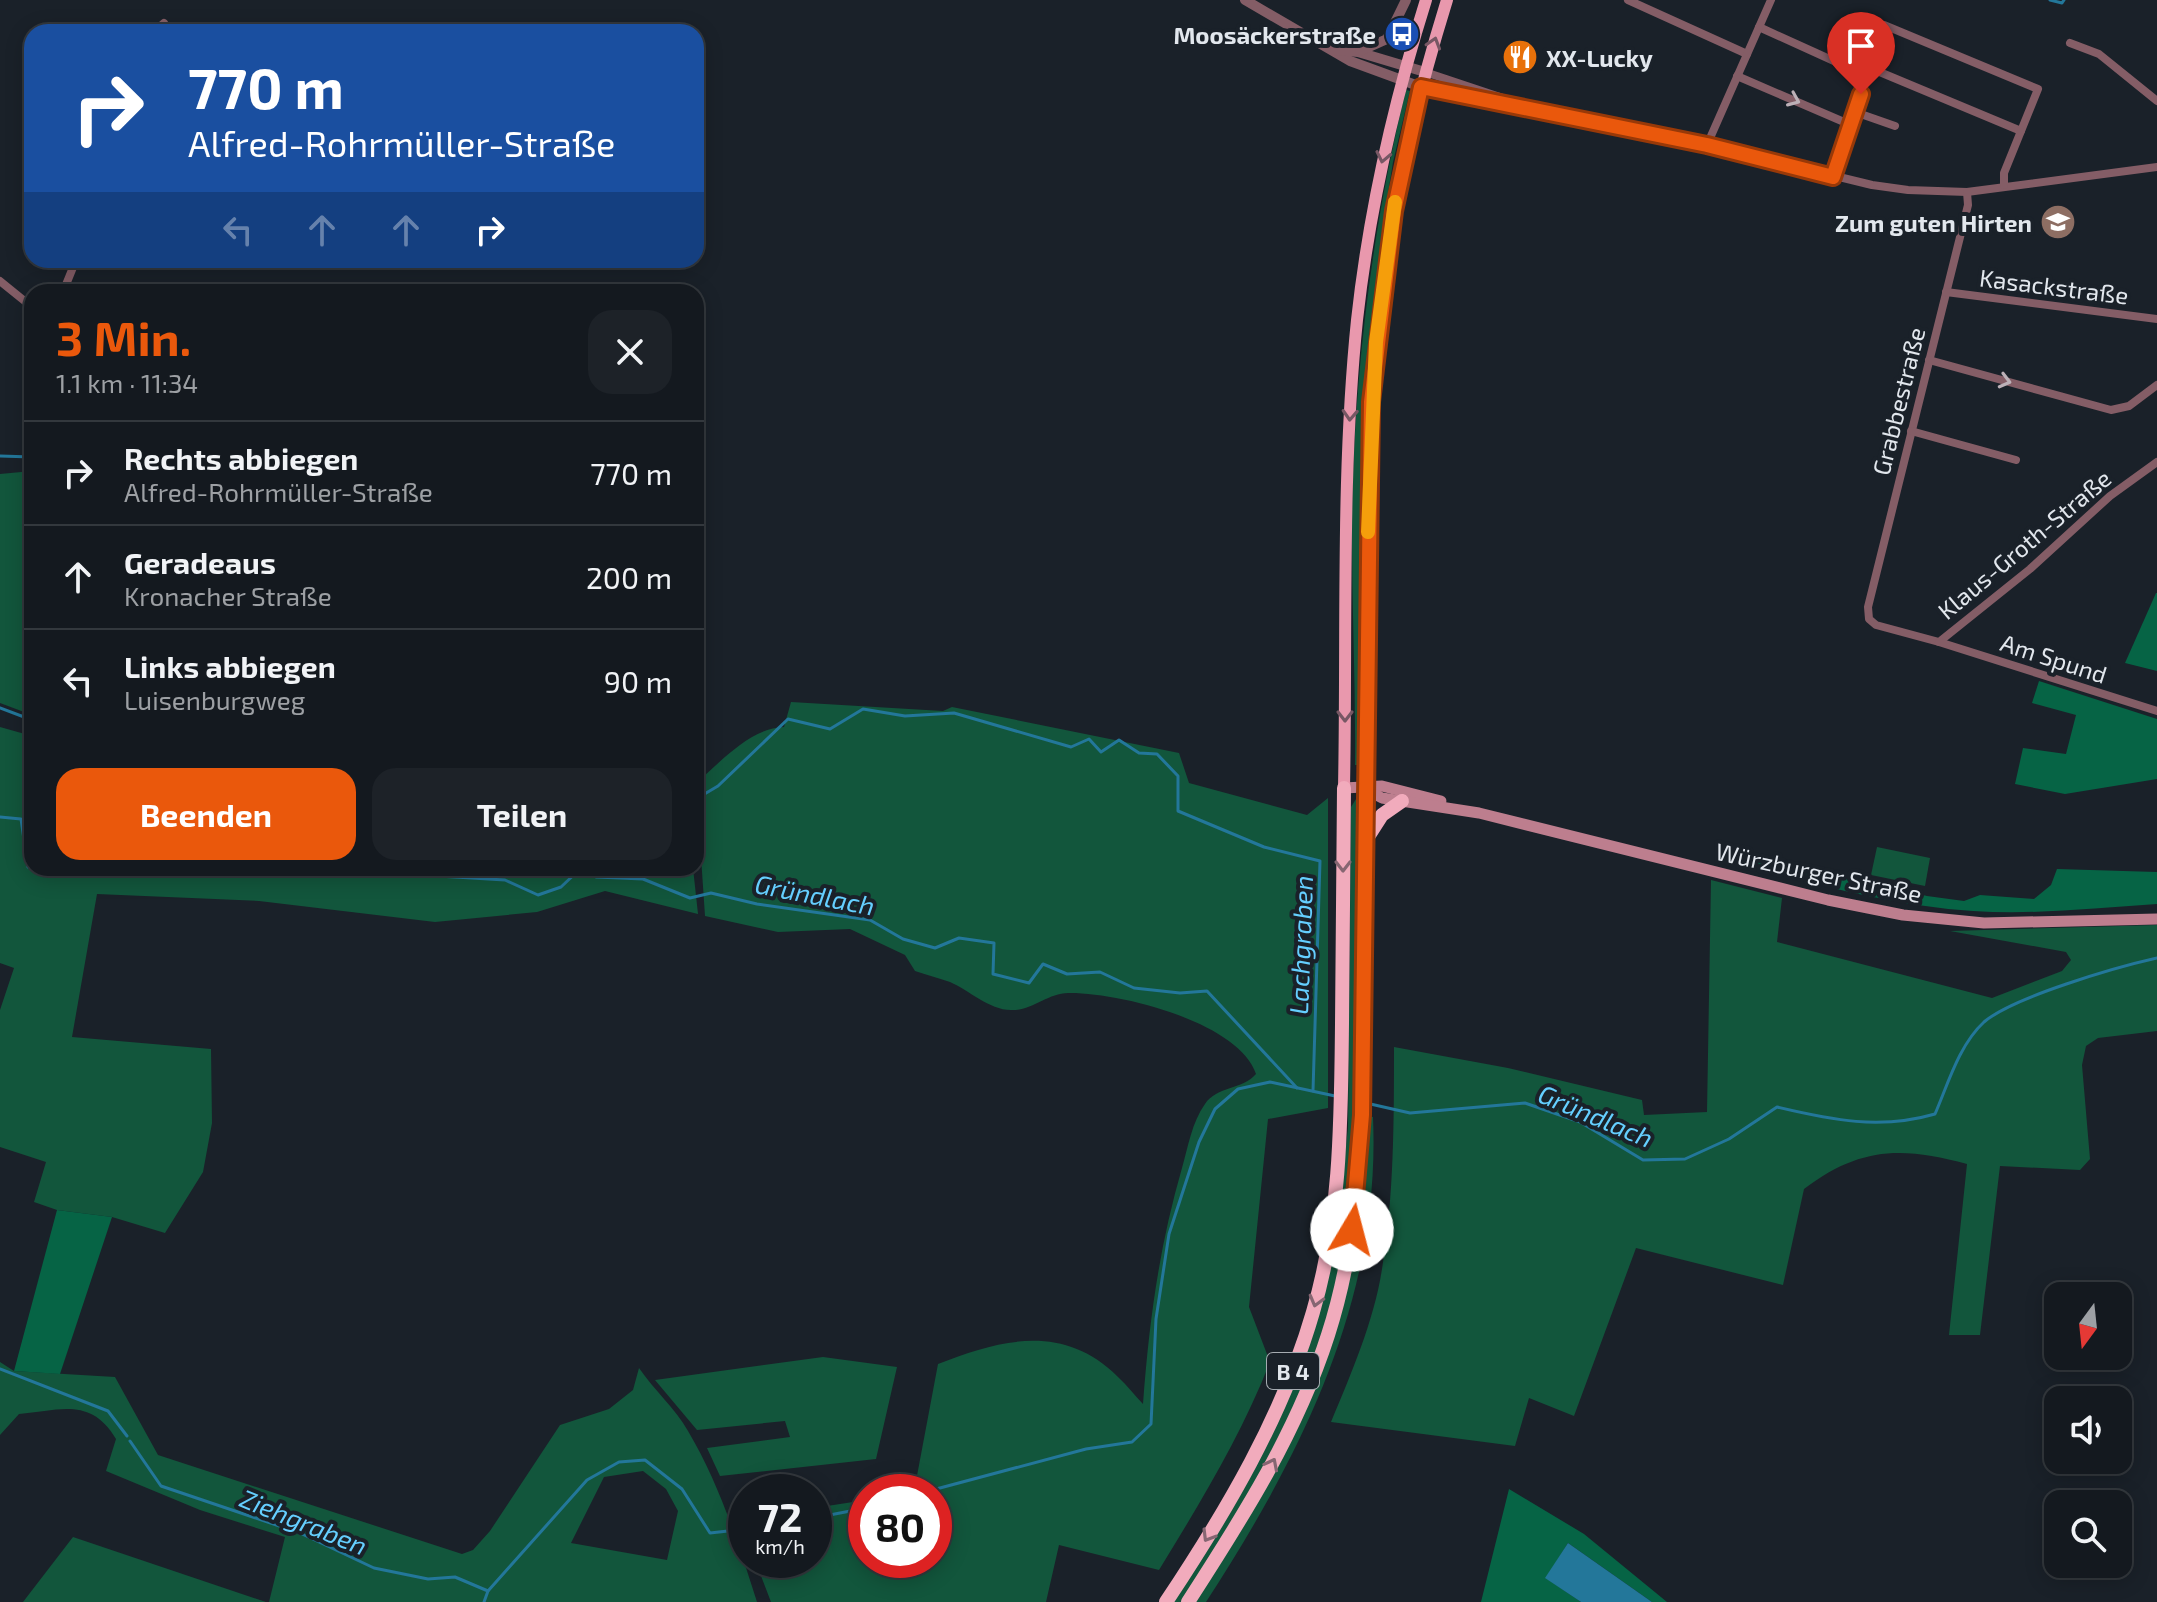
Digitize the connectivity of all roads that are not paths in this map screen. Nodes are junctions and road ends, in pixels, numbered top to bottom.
1 (1245, 0) edge
2 (1406, 0) edge
3 (1426, 0) edge
4 (1447, 0) edge
5 (1628, 0) edge
6 (1771, 0) edge
7 (1759, 27) junction
8 (2070, 43) dead end
9 (1333, 50) junction
10 (1358, 52) junction
11 (1747, 54) junction
12 (1406, 67) junction
13 (1425, 72) junction
14 (1868, 72) junction
15 (1737, 76) junction
16 (1402, 82) junction
17 (1421, 87) junction
18 (2157, 101) edge
19 (1532, 108) junction
20 (1855, 112) junction
21 (1851, 125) junction
22 (1895, 126) dead end
23 (2021, 131) junction
24 (1707, 145) junction
25 (2157, 167) edge
26 (1833, 177) junction
27 (2004, 185) junction
28 (1967, 192) junction
29 (0, 281) edge
30 (1946, 292) junction
31 (24, 300) edge
32 (2157, 319) edge
33 (1929, 360) junction
34 (2157, 385) edge
35 (1911, 431) junction
36 (2016, 460) dead end
37 (2157, 462) edge
38 (1869, 619) joint
39 (1939, 642) junction
40 (2157, 711) edge
41 (1344, 788) junction
42 (1365, 789) junction
43 (1402, 801) junction
44 (1479, 813) junction
45 (1364, 844) junction
46 (2157, 919) edge
47 (1166, 1602) edge
48 (1188, 1602) edge

1 - 9 street
2 - 10 street
3 - 12 main road, B 4
13 -> 4 main road, B 4
5 - 11 street
6 - 7 street
7 - 11 street
7 - 14 street
8 - 18 street
9 - 10 street
9 - 16 street
10 - 12 street
11 - 15 street
12 - 13 street
12 - 16 main road, B 4
13 - 17 main road, B 4
13 - 19 street
14 - 20 street
14 - 23 street
14 - 23 street
15 -> 21 street
15 - 24 street
16 - 17 street
16 -> 41 main road, B 4
17 - 19 street
17 - 42 main road, B 4
19 - 24 street
20 - 21 street
20 - 22 street
21 - 26 street
23 - 27 street
24 - 26 street
25 - 27 street
26 - 28 street
27 - 28 street
28 - 30 street, Grabbestraße
29 - 31 street
30 - 32 street, Kasackstraße
30 - 33 street, Grabbestraße
33 -> 34 street
33 - 35 street, Grabbestraße
35 - 36 street
35 - 38 street, Grabbestraße
37 - 39 street, Klaus-Groth-Straße
38 - 39 street, Klaus-Groth-Straße
39 - 40 street, Am Spund
41 - 42 main road, Würzburger Straße
41 -> 47 highway, B 4
42 - 43 main road, Würzburger Straße
42 - 44 main road, Würzburger Straße
42 - 45 highway, B 4
43 - 44 main road, Würzburger Straße
43 - 45 highway
44 - 46 main road, Würzburger Straße
48 -> 45 highway, B 4

